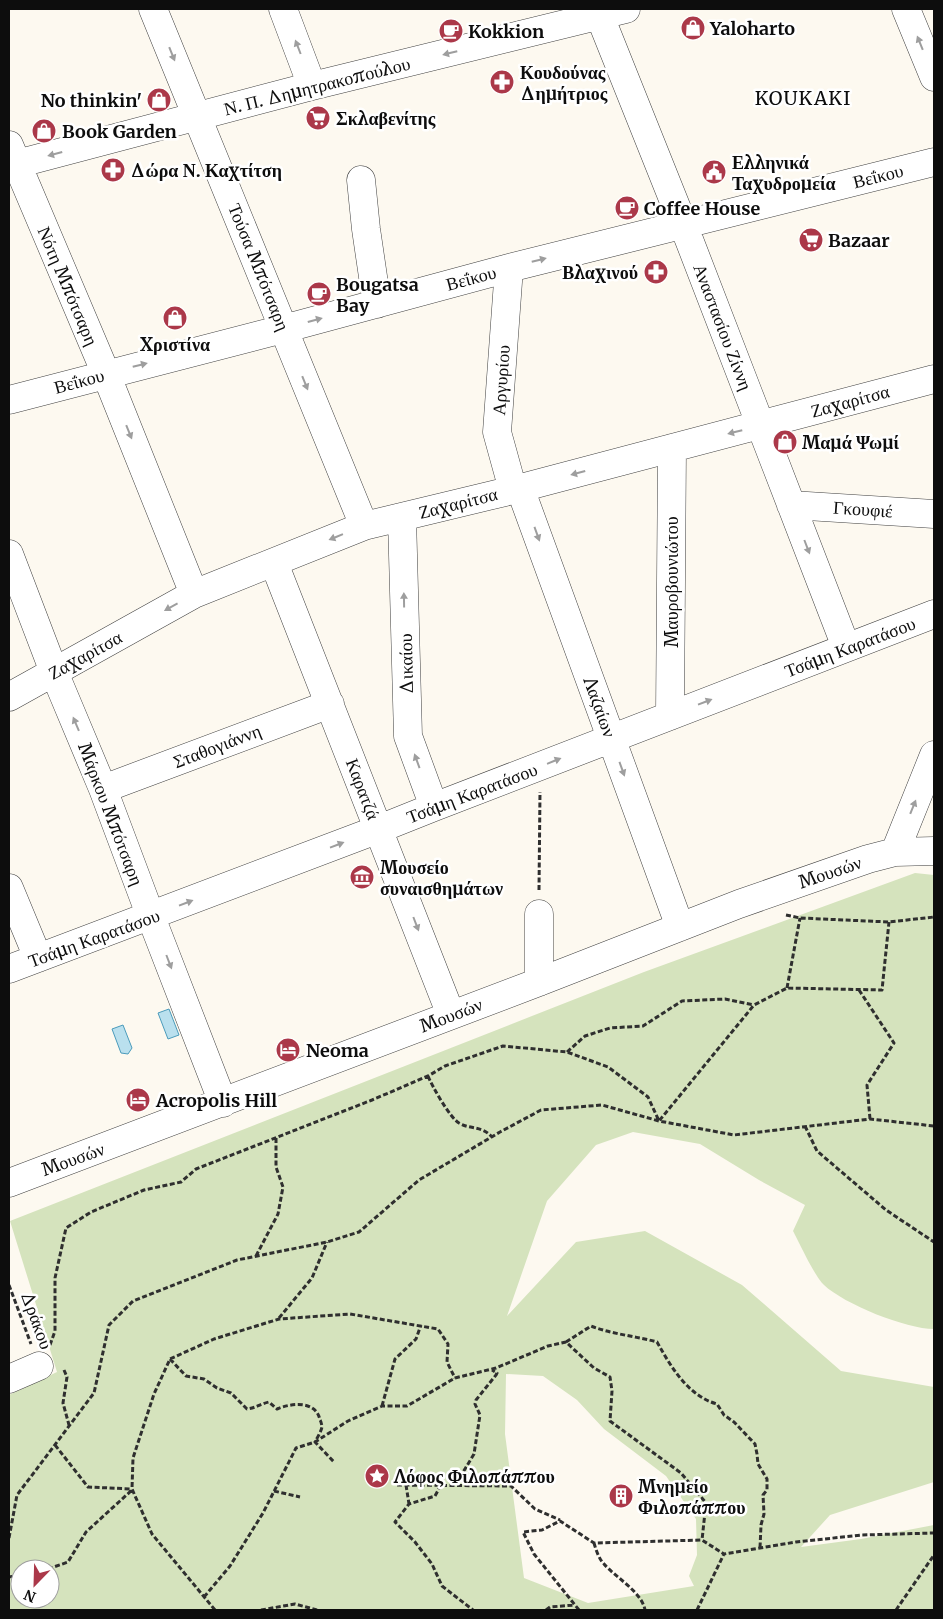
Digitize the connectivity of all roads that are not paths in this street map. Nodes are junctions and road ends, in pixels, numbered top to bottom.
1 (153, 9) edge
2 (283, 9) edge
3 (626, 9) edge
4 (906, 9) edge
5 (598, 12) edge
6 (934, 77) edge
7 (312, 86) junction
8 (198, 117) junction
9 (11, 158) edge
10 (934, 162) edge
11 (361, 180) dead end
12 (683, 224) junction
13 (509, 268) junction
14 (377, 304) junction
15 (283, 329) junction
16 (106, 374) junction
17 (934, 379) edge
18 (9, 400) edge
19 (761, 425) junction
20 (672, 448) junction
21 (516, 489) junction
22 (791, 505) junction
23 (934, 514) edge
24 (402, 518) junction
25 (364, 526) junction
26 (9, 554) edge
27 (274, 563) junction
28 (194, 594) junction
29 (17, 601) edge
30 (934, 614) edge
31 (846, 647) junction
32 (54, 672) junction
33 (9, 697) edge
34 (330, 704) junction
35 (670, 716) junction
36 (611, 738) junction
37 (934, 755) edge
38 (104, 789) junction
39 (434, 807) junction
40 (379, 829) junction
41 (934, 851) edge
42 (895, 852) junction
43 (9, 888) edge
44 (539, 914) dead end
45 (151, 916) junction
46 (680, 927) junction
47 (38, 958) junction
48 (9, 969) edge
49 (539, 982) junction
50 (451, 1015) junction
51 (223, 1103) junction
52 (9, 1183) edge
53 (52, 1358) road end
54 (9, 1379) edge

1 -> 8 street, Τούσα Μπότσαρη
7 -> 2 street
3 - 5 street, Ν. Π. Δημητρακοπούλου
6 -> 4 street
5 -> 7 street, Ν. Π. Δημητρακοπούλου
5 - 12 street, Αναστασίου Ζίννη
7 - 8 street, Ν. Π. Δημητρακοπούλου
8 -> 9 street, Ν. Π. Δημητρακοπούλου
8 - 15 street, Τούσα Μπότσαρη
9 - 16 street, Νότη Μπότσαρη
10 - 12 street, Βεΐκου
11 - 14 street
13 -> 12 street, Βεΐκου
12 - 19 street, Αναστασίου Ζίννη
13 - 14 street, Βεΐκου
13 - 21 street, Αργυρίου
15 -> 14 street, Βεΐκου
16 -> 15 street, Βεΐκου
15 -> 25 street, Τούσα Μπότσαρη
16 - 18 street, Βεΐκου
16 -> 28 street, Νότη Μπότσαρη
17 - 19 street, Ζαχαρίτσα
19 -> 20 street, Ζαχαρίτσα
19 - 22 street, Αναστασίου Ζίννη
20 -> 21 street, Ζαχαρίτσα
20 - 35 street, Μαυροβουνιώτου
21 - 24 street, Ζαχαρίτσα
21 -> 36 street, Λαζαίων
22 - 23 street, Γκουφιέ
22 -> 31 street, Αναστασίου Ζίννη
24 - 25 street, Ζαχαρίτσα
39 -> 24 street, Δικαίου
25 -> 27 street, Ζαχαρίτσα
26 - 29 street, Μάρκου Μπότσαρη
27 - 28 street, Ζαχαρίτσα
27 - 34 street, Καρατζά
28 -> 32 street, Ζαχαρίτσα
29 - 32 street, Μάρκου Μπότσαρη
30 - 31 street, Τσάμη Καρατάσου
35 -> 31 street, Τσάμη Καρατάσου
32 - 33 street, Ζαχαρίτσα
38 -> 32 street, Μάρκου Μπότσαρη
34 - 38 street, Σταθογιάννη
34 - 40 street, Καρατζά
35 - 36 street, Τσάμη Καρατάσου
39 -> 36 street, Τσάμη Καρατάσου
36 -> 46 street, Λαζαίων
42 -> 37 street
38 - 45 street, Μάρκου Μπότσαρη
39 - 40 street, Τσάμη Καρατάσου
45 -> 40 street, Τσάμη Καρατάσου
40 -> 50 street, Καρατζά
41 - 42 street, Μουσών
42 - 46 street, Μουσών
43 - 47 street
44 - 49 street
45 - 47 street, Τσάμη Καρατάσου
45 -> 51 street, Μάρκου Μπότσαρη
46 - 49 street, Μουσών
47 - 48 street, Τσάμη Καρατάσου
49 - 50 street, Μουσών
50 - 51 street, Μουσών
51 - 52 street, Μουσών
53 - 54 street

